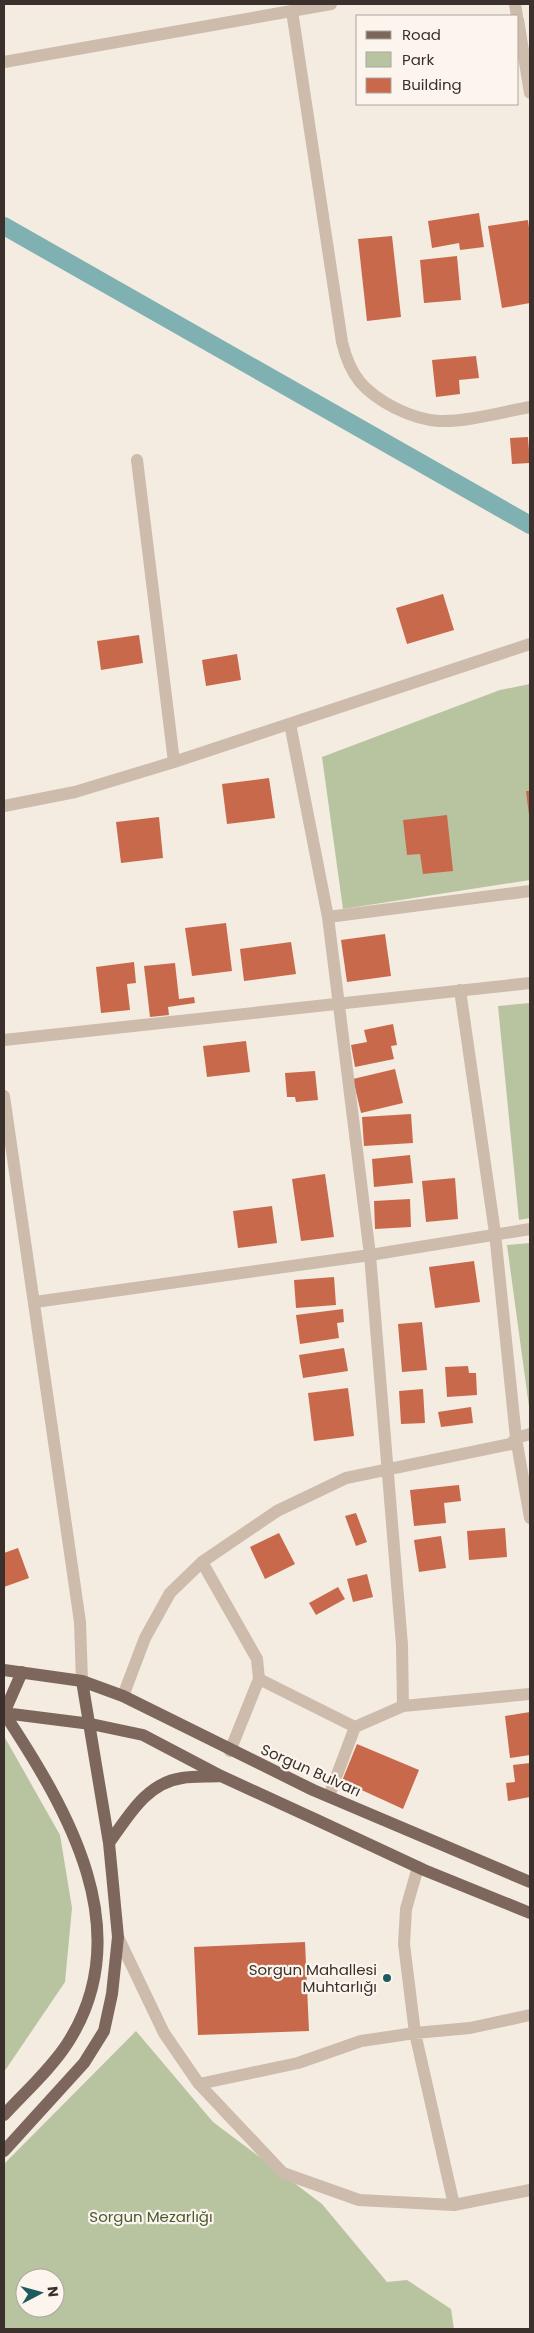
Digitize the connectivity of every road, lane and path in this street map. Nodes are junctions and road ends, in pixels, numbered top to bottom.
1 (331, 4) edge
2 (292, 11) junction
3 (519, 26) edge
4 (4, 62) edge
5 (530, 94) edge
6 (530, 407) edge
7 (137, 460) dead end
8 (530, 644) edge
9 (290, 724) junction
10 (174, 762) junction
11 (4, 806) edge
12 (530, 891) edge
13 (328, 917) junction
14 (530, 983) edge
15 (460, 990) junction
16 (338, 1003) junction
17 (4, 1040) edge
18 (4, 1096) edge
19 (530, 1228) edge
20 (495, 1233) junction
21 (370, 1254) junction
22 (34, 1302) junction
23 (530, 1434) edge
24 (516, 1438) junction
25 (387, 1468) junction
26 (530, 1518) edge
27 (202, 1562) junction
28 (4, 1670) edge
29 (22, 1672) junction
30 (259, 1679) junction
31 (82, 1681) junction
32 (530, 1694) edge
33 (122, 1696) junction
34 (403, 1706) junction
35 (4, 1713) edge
36 (91, 1724) junction
37 (355, 1727) junction
38 (230, 1751) junction
39 (220, 1776) junction
40 (329, 1796) junction
41 (109, 1843) junction
42 (418, 1867) junction
43 (530, 1882) edge
44 (530, 1913) edge
45 (118, 1938) junction
46 (530, 2015) edge
47 (415, 2033) junction
48 (199, 2084) junction
49 (4, 2115) edge
50 (4, 2151) edge
51 (530, 2190) edge
52 (454, 2204) junction

1 - 2 street
2 - 4 street
2 - 6 street
3 - 5 street
7 - 10 street
8 - 9 street
9 - 10 street
9 - 13 street
10 - 11 street
12 - 13 street
13 - 16 street
14 - 15 street
15 - 16 street
15 - 20 street
16 - 17 street
16 - 21 street
18 - 22 street
19 - 20 street
20 - 21 street
20 - 24 street
21 - 22 street
21 - 25 street
22 - 31 street
23 - 24 street
24 - 25 street
24 - 26 street
25 - 27 street
25 - 34 street
27 - 30 street
27 - 33 street
28 - 29 main road, Sorgun Bulvarı
29 - 31 main road, Sorgun Bulvarı
29 - 35 main road
30 - 37 street
30 - 38 street
31 - 33 main road, Sorgun Bulvarı
31 - 36 main road
32 - 34 street
33 - 38 main road, Sorgun Bulvarı
34 - 37 street
35 - 36 main road
35 - 49 main road
36 - 39 main road
36 - 41 main road
37 - 40 street
38 - 40 main road, Sorgun Bulvarı
39 - 41 main road
39 - 42 main road
40 - 43 main road, Sorgun Bulvarı
41 - 45 main road
42 - 44 main road
42 - 47 street
45 - 48 street
45 - 50 main road
46 - 47 street
47 - 48 street
47 - 52 street
48 - 52 street
51 - 52 street

